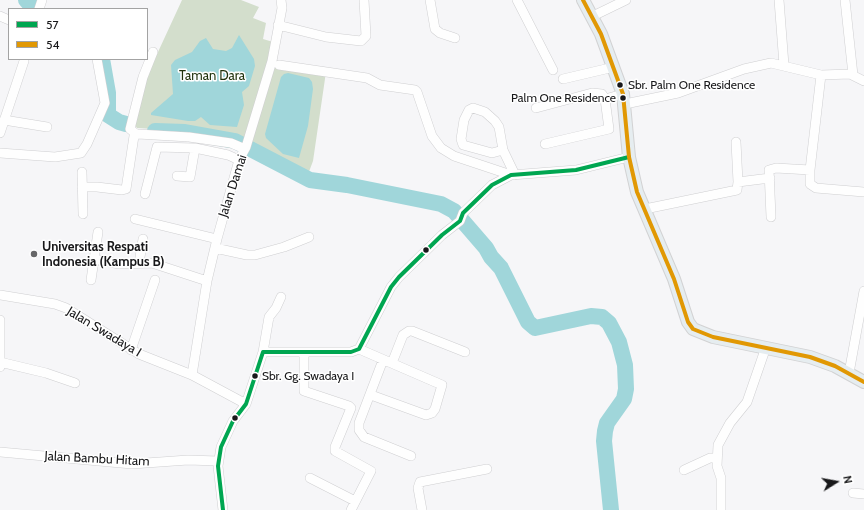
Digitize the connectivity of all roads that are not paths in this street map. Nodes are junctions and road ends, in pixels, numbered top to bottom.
1 (281, 0) edge
2 (364, 0) edge
3 (430, 0) edge
4 (517, 0) edge
5 (583, 0) edge
6 (626, 0) edge
7 (779, 0) edge
8 (845, 0) edge
9 (593, 16) junction
10 (278, 25) junction
11 (455, 38) dead end
12 (153, 52) dead end
13 (97, 60) edge
14 (24, 61) dead end
15 (279, 65) dead end
16 (784, 65) junction
17 (614, 67) junction
18 (553, 70) dead end
19 (821, 75) junction
20 (853, 75) junction
21 (563, 79) dead end
22 (864, 81) edge
23 (624, 99) junction
24 (605, 100) junction
25 (536, 108) dead end
26 (4, 120) junction
27 (47, 127) dead end
28 (0, 133) edge
29 (136, 134) junction
30 (736, 142) dead end
31 (545, 144) dead end
32 (246, 146) junction
33 (195, 148) junction
34 (503, 150) junction
35 (0, 153) edge
36 (629, 157) junction
37 (239, 160) junction
38 (810, 170) junction
39 (82, 172) dead end
40 (513, 175) junction
41 (177, 176) dead end
42 (770, 178) junction
43 (738, 182) junction
44 (82, 187) junction
45 (864, 192) edge
46 (145, 194) dead end
47 (645, 209) junction
48 (83, 214) dead end
49 (135, 218) dead end
50 (771, 218) dead end
51 (98, 232) dead end
52 (309, 237) dead end
53 (143, 238) dead end
54 (216, 244) junction
55 (94, 259) junction
56 (139, 263) junction
57 (91, 280) dead end
58 (155, 280) dead end
59 (207, 281) junction
60 (864, 291) edge
61 (0, 295) edge
62 (281, 297) dead end
63 (0, 325) edge
64 (766, 347) junction
65 (360, 349) junction
66 (131, 350) junction
67 (263, 352) junction
68 (304, 352) junction
69 (465, 352) dead end
70 (383, 360) junction
71 (0, 362) edge
72 (392, 363) junction
73 (0, 367) edge
74 (849, 373) junction
75 (192, 375) junction
76 (864, 382) edge
77 (75, 383) dead end
78 (371, 395) junction
79 (246, 404) junction
80 (0, 452) edge
81 (411, 456) dead end
82 (717, 458) junction
83 (218, 461) junction
84 (487, 469) dead end
85 (684, 470) dead end
86 (310, 478) dead end
87 (853, 493) dead end
88 (864, 494) edge
89 (355, 500) junction
90 (722, 508) edge
91 (223, 510) edge
92 (351, 510) edge
93 (422, 510) edge

1 - 10 street, Jalan Damai
2 - 10 street
3 - 11 street
4 - 18 street
5 - 9 main road
6 - 9 street
7 - 16 street
8 - 20 street
9 - 17 main road
10 - 32 street, Jalan Damai
12 - 29 street
13 - 35 street
14 - 26 street
15 - 40 street
16 - 19 street
16 - 23 street
17 - 21 street
17 - 23 main road
19 - 20 street
19 - 38 street
20 - 22 street
23 - 24 street
23 - 36 main road
24 - 25 street
24 - 31 street
26 - 27 street
26 - 28 street
29 - 32 street
29 - 44 street
30 - 43 street
32 - 37 street, Jalan Damai
33 - 37 street
33 - 41 street
33 - 46 street
34 - 34 street
34 - 40 street
36 - 40 street
36 - 47 main road
37 - 54 street, Jalan Damai
38 - 42 street
38 - 45 street
39 - 44 street
40 - 65 street
42 - 43 street
42 - 50 street
43 - 47 street
44 - 48 street
47 - 64 main road
49 - 54 street
51 - 55 street
52 - 54 street
53 - 56 street
54 - 59 street, Jalan Damai
55 - 56 street
55 - 57 street
56 - 59 street
58 - 66 street
59 - 75 street, Jalan Damai
60 - 74 street
61 - 66 street, Jalan Swadaya I
62 - 67 street
63 - 71 street
64 - 74 main road
64 - 82 street
65 - 68 street
65 - 70 street
66 - 75 street, Jalan Swadaya I
67 - 68 street
67 - 79 street
68 - 89 street
69 - 72 street
70 - 72 street
70 - 78 street
71 - 73 street
71 - 77 street
72 - 78 street
74 - 76 main road
75 - 79 street, Jalan Swadaya I
78 - 81 street
79 - 83 street
80 - 83 street, Jalan Bambu Hitam
82 - 85 street
82 - 90 street
83 - 91 street
84 - 93 street
86 - 89 street
87 - 88 street
89 - 92 street

